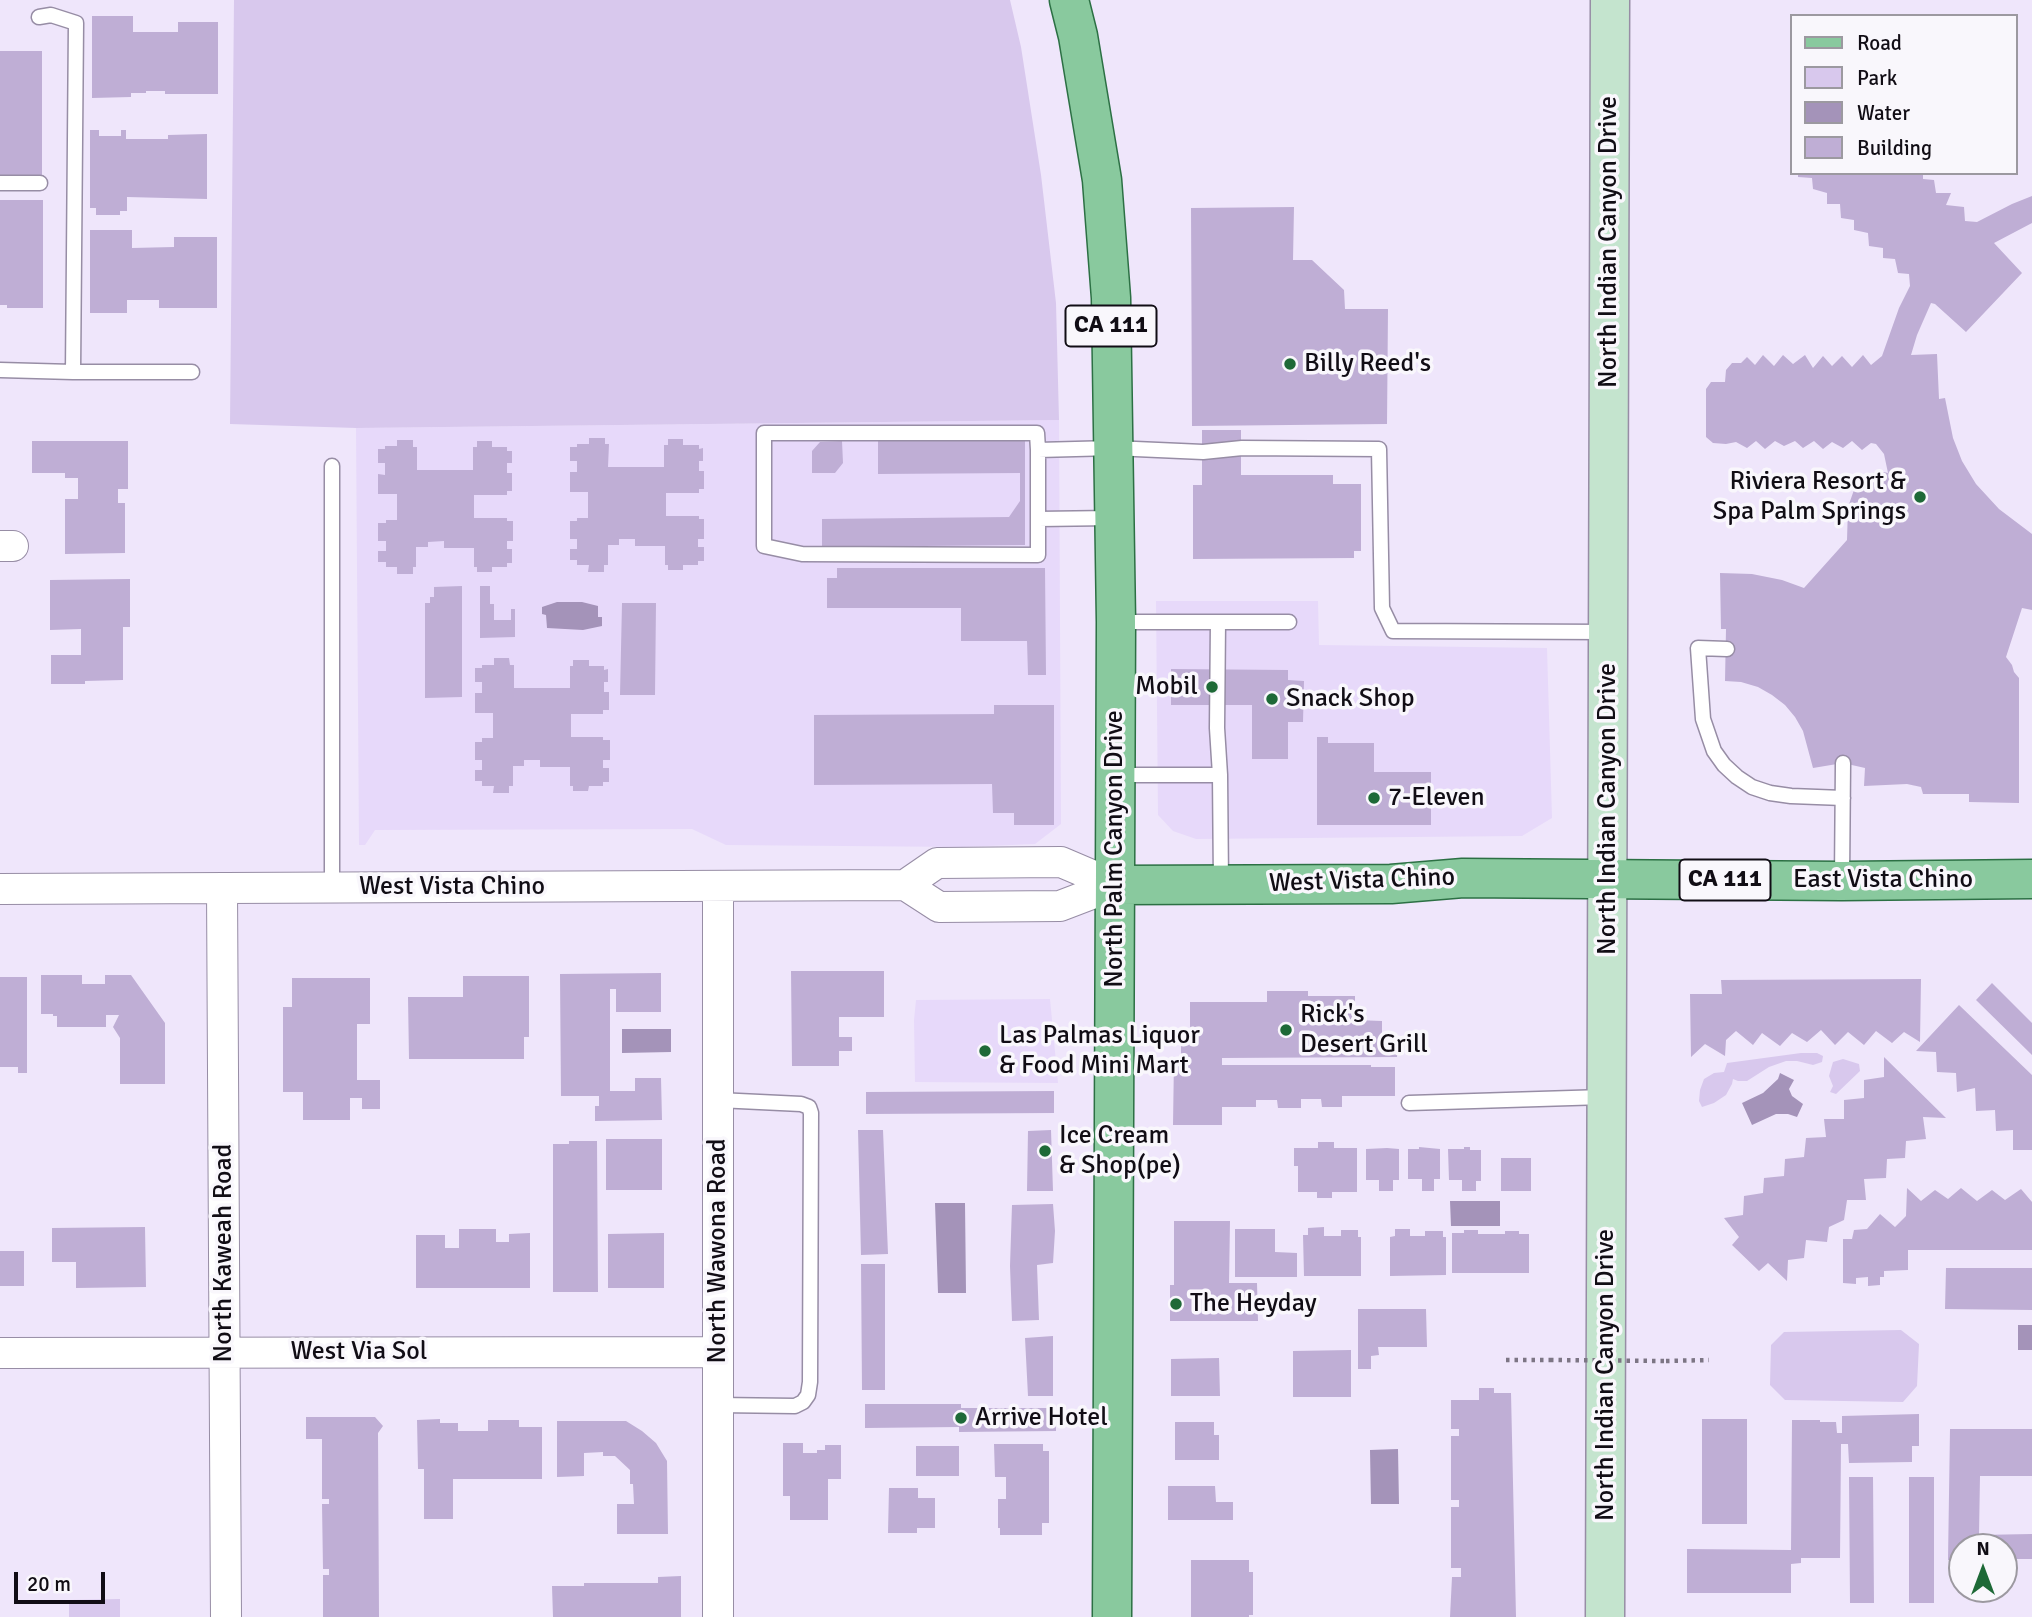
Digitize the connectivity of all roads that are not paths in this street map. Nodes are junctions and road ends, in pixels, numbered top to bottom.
1 (1069, 0) edge
2 (1610, 0) edge
3 (39, 17) dead end
4 (0, 183) edge
5 (40, 183) dead end
6 (0, 370) edge
7 (74, 372) junction
8 (192, 372) dead end
9 (1113, 448) junction
10 (1038, 450) junction
11 (332, 466) dead end
12 (1114, 518) junction
13 (1038, 519) junction
14 (1116, 622) junction
15 (1218, 622) junction
16 (1289, 622) dead end
17 (1608, 632) junction
18 (1727, 649) dead end
19 (1843, 763) dead end
20 (1115, 775) junction
21 (1220, 775) junction
22 (1843, 798) junction
23 (1609, 878) junction
24 (2032, 879) edge
25 (1842, 881) junction
26 (905, 885) junction
27 (1115, 885) junction
28 (1221, 885) junction
29 (718, 886) junction
30 (222, 888) junction
31 (332, 888) junction
32 (0, 889) edge
33 (1607, 1097) junction
34 (718, 1100) junction
35 (1409, 1103) dead end
36 (225, 1352) junction
37 (718, 1352) junction
38 (0, 1353) edge
39 (718, 1405) junction
40 (226, 1617) edge
41 (718, 1617) edge
42 (1112, 1617) edge
43 (1605, 1617) edge

1 - 9 main road, North Palm Canyon Drive / CA 111
2 - 17 main road, North Indian Canyon Drive
3 - 7 lane
4 - 5 lane
6 - 7 lane
7 - 8 lane
9 - 10 lane
9 - 12 main road, North Palm Canyon Drive / CA 111
9 - 17 lane
10 - 13 lane
10 - 13 lane
11 - 31 lane
12 - 13 lane
12 - 14 main road, North Palm Canyon Drive / CA 111
14 - 15 lane
14 - 20 main road, North Palm Canyon Drive / CA 111
15 - 16 lane
15 - 21 lane
17 - 23 main road, North Indian Canyon Drive
18 - 22 lane
19 - 22 lane
20 - 21 lane
20 - 27 main road, North Palm Canyon Drive / CA 111
21 - 28 lane
22 - 25 lane
23 - 25 main road, East Vista Chino / CA 111
23 - 28 main road, West Vista Chino / CA 111
23 - 33 main road, North Indian Canyon Drive
24 - 25 main road, East Vista Chino / CA 111
26 - 27 street, West Vista Chino
26 - 27 street, West Vista Chino
26 - 29 street, West Vista Chino
27 - 28 main road, West Vista Chino / CA 111
27 - 42 main road, North Palm Canyon Drive
29 - 31 street, West Vista Chino
29 - 34 street, North Wawona Road
30 - 31 street, West Vista Chino
30 - 32 street, West Vista Chino
30 - 36 street, North Kaweah Road
33 - 35 lane
33 - 43 main road, North Indian Canyon Drive
34 - 37 street, North Wawona Road
34 - 39 lane
36 - 37 street, West Via Sol
36 - 38 street, West Via Sol
36 - 40 street, North Kaweah Road
37 - 39 street, North Wawona Road
39 - 41 street, North Wawona Road

